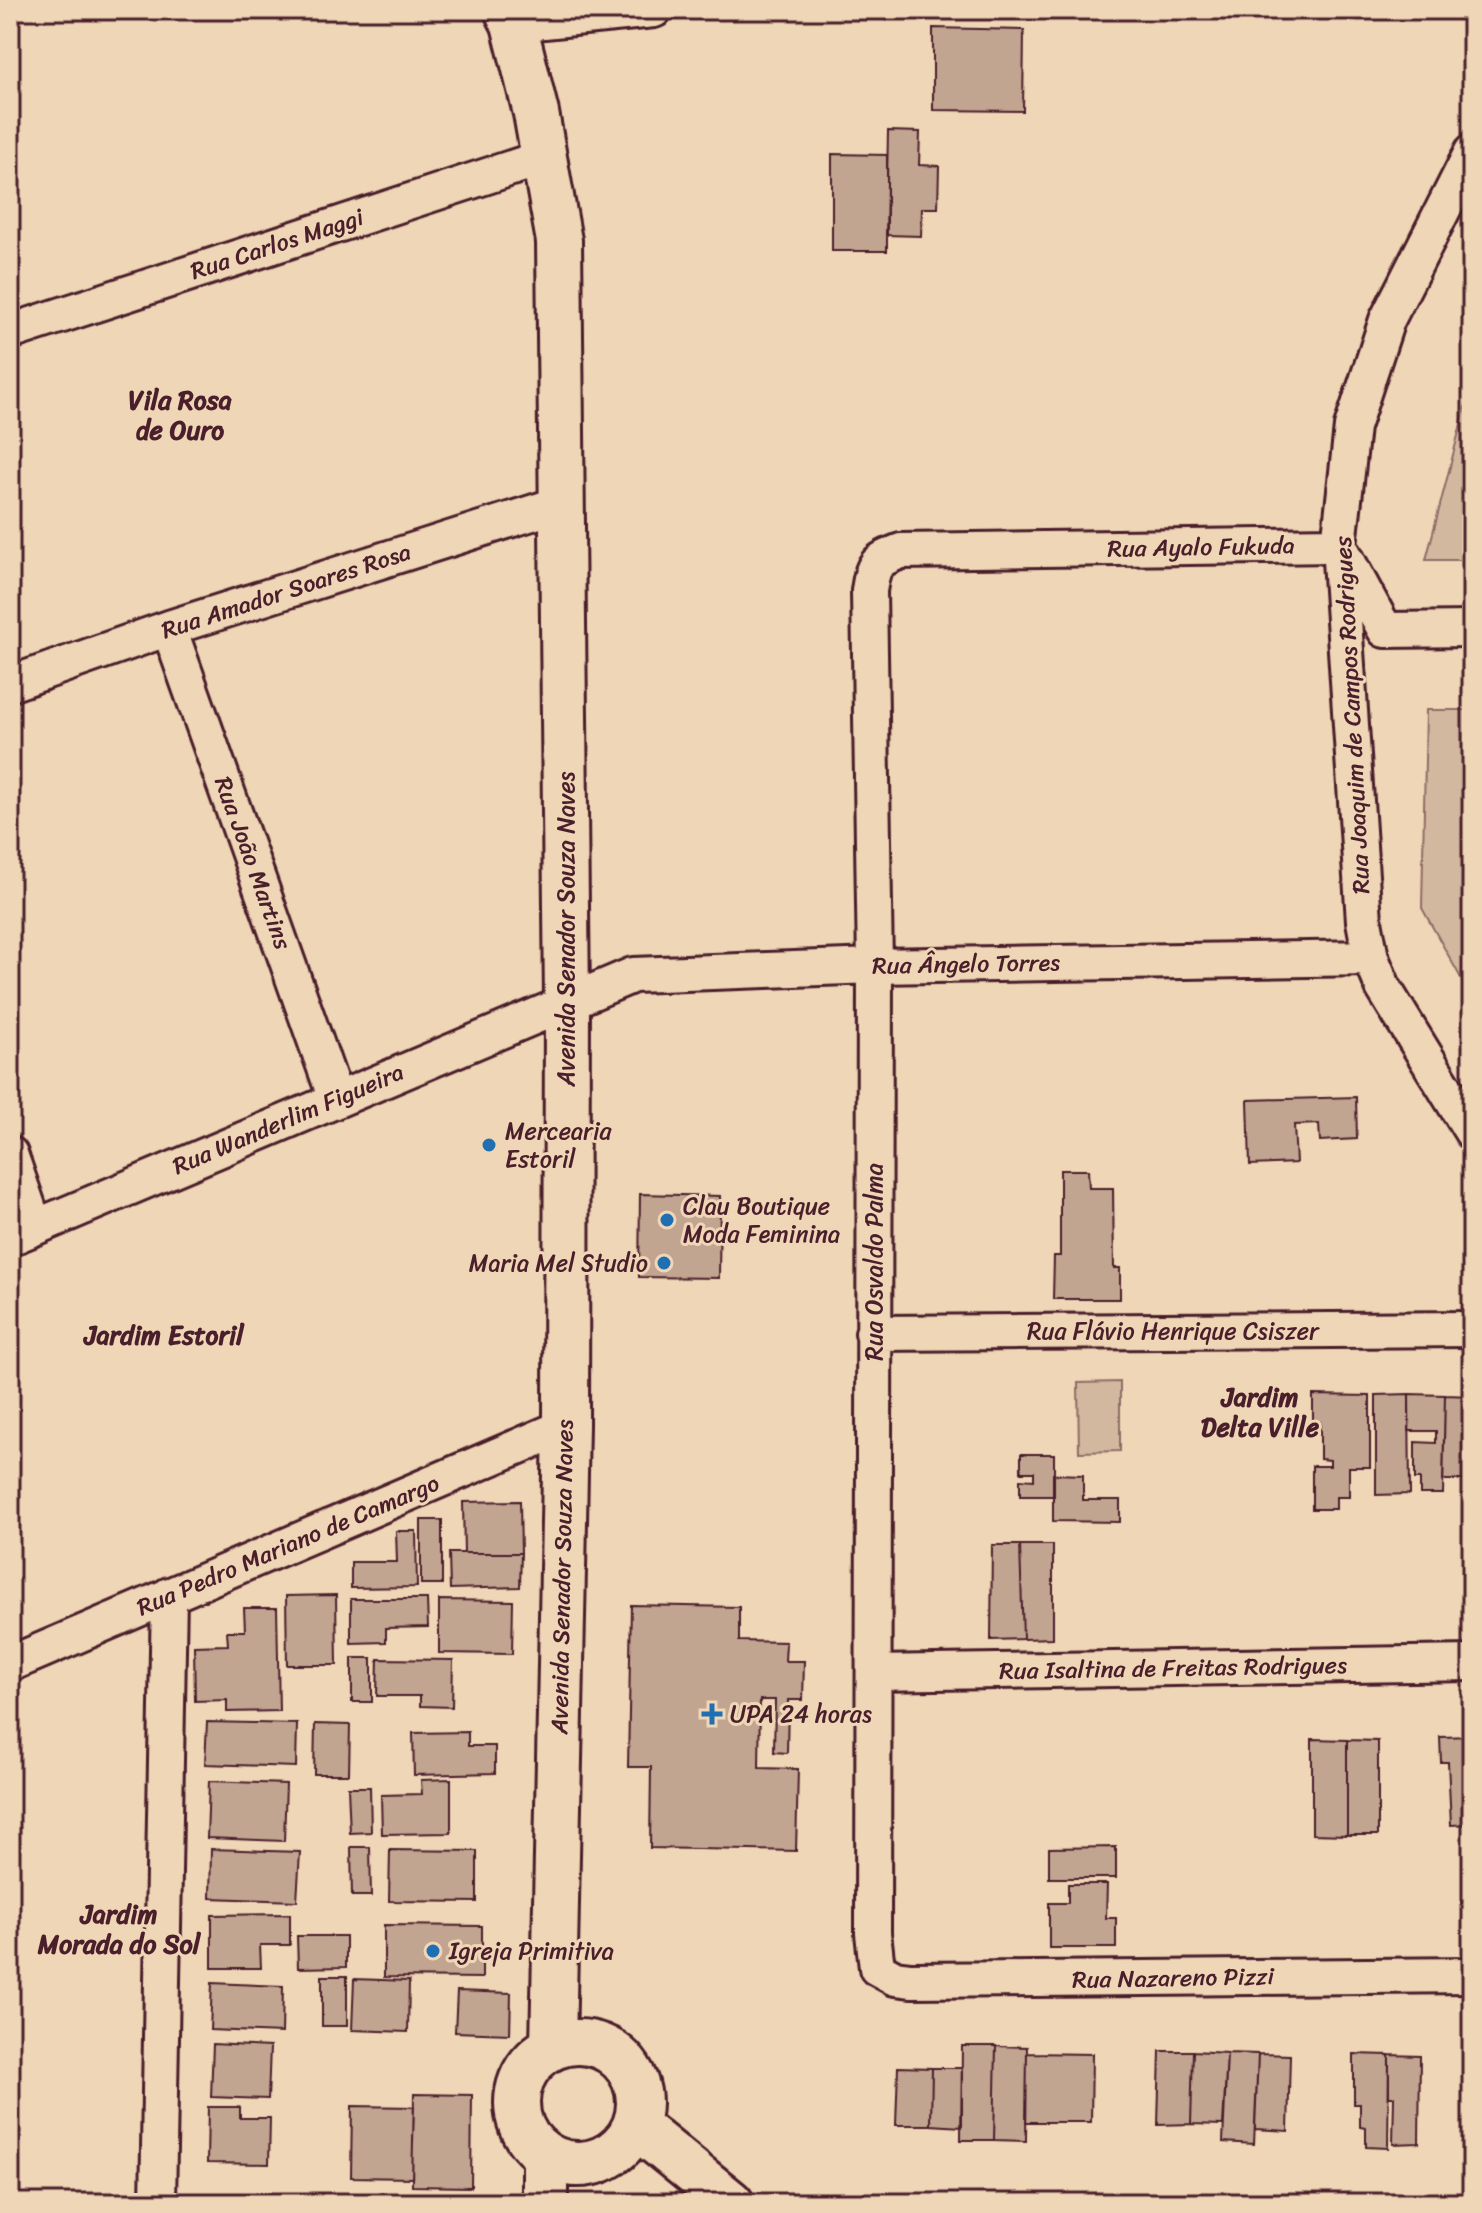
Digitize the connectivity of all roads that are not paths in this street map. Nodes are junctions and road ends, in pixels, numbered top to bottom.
1 (654, 10) edge
2 (511, 17) edge
3 (1472, 152) edge
4 (545, 157) junction
5 (10, 332) edge
6 (563, 503) junction
7 (1339, 545) junction
8 (881, 559) joint
9 (169, 628) junction
10 (1472, 629) edge
11 (10, 684) edge
12 (1371, 958) junction
13 (875, 966) junction
14 (567, 1001) junction
15 (336, 1099) junction
16 (1472, 1132) edge
17 (10, 1154) edge
18 (22, 1233) edge
19 (1472, 1329) edge
20 (873, 1333) junction
21 (566, 1426) junction
22 (169, 1595) junction
23 (1472, 1663) edge
24 (10, 1664) edge
25 (874, 1673) junction
26 (877, 1968) joint
27 (1472, 1975) edge
28 (553, 2046) junction
29 (635, 2125) junction
30 (545, 2154) junction
31 (158, 2203) edge
32 (545, 2203) edge
33 (731, 2203) edge

1 - 2 street
2 - 4 street, Avenida Senador Souza Naves
3 - 7 street, Rua Joaquim de Campos Rodrigues
4 - 5 street, Rua Carlos Maggi
4 - 6 street, Avenida Senador Souza Naves
6 - 9 street, Rua Amador Soares Rosa
6 - 14 street, Avenida Senador Souza Naves
7 - 8 street, Rua Ayalo Fukuda
7 - 10 street
7 - 12 street, Rua Joaquim de Campos Rodrigues
8 - 13 street, Rua Osvaldo Palma
9 - 11 street, Rua Amador Soares Rosa
9 - 15 street, Rua João Martins
12 - 13 street, Rua Ângelo Torres
12 - 16 street, Rua Joaquim de Campos Rodrigues
13 - 14 street, Rua Ângelo Torres
13 - 20 street, Rua Osvaldo Palma
14 - 15 street, Rua Wanderlim Figueira
14 - 21 street, Avenida Senador Souza Naves
15 - 18 street, Rua Wanderlim Figueira
17 - 18 street
19 - 20 street, Rua Flávio Henrique Csiszer
20 - 25 street, Rua Osvaldo Palma
21 - 22 street, Rua Pedro Mariano de Camargo
21 - 28 street, Avenida Senador Souza Naves
22 - 24 street, Rua Pedro Mariano de Camargo
22 - 31 street
23 - 25 street, Rua Isaltina de Freitas Rodrigues
25 - 26 street, Rua Osvaldo Palma
26 - 27 street, Rua Nazareno Pizzi
28 - 29 street
28 - 30 street
29 - 30 street
29 - 33 street
30 - 32 street

